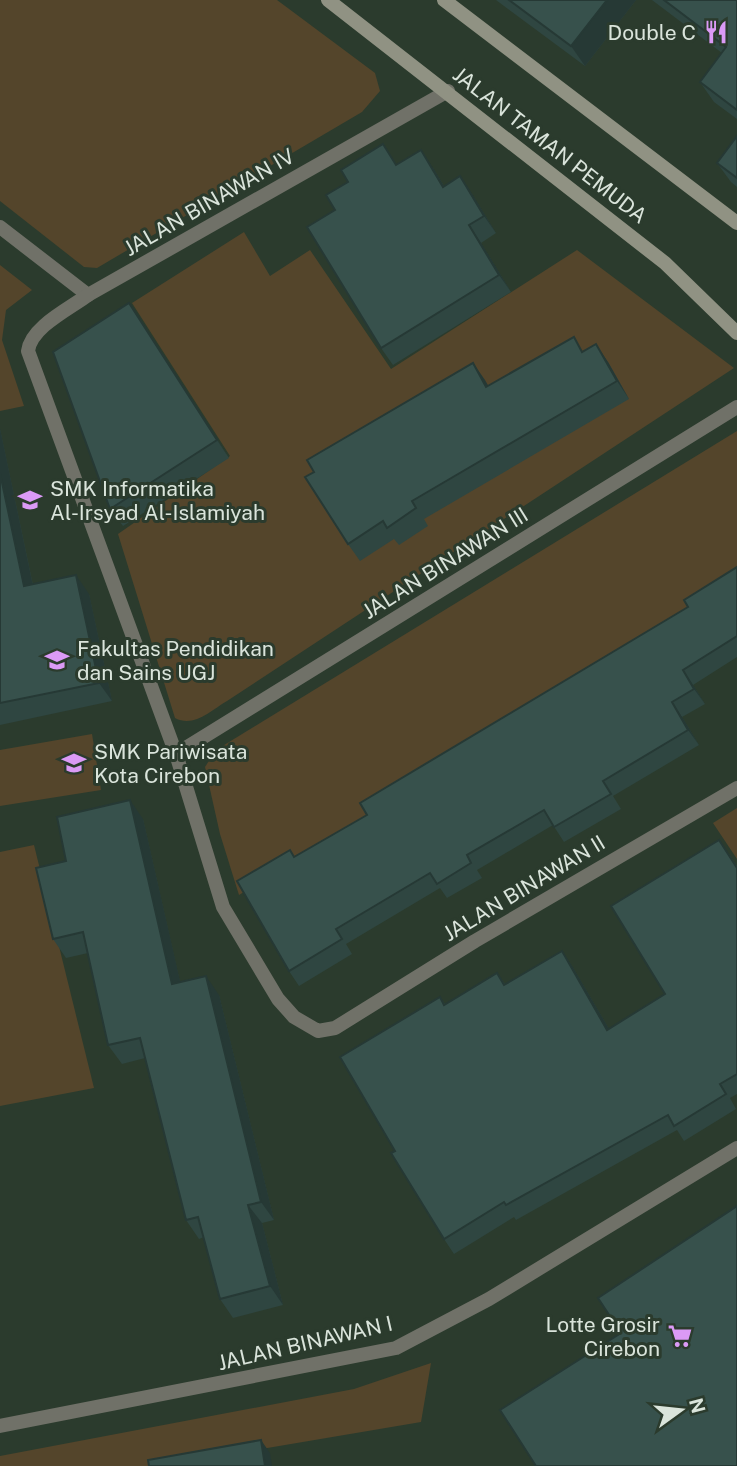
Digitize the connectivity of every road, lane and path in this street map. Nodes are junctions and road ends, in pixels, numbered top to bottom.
1 (328, 0) edge
2 (444, 0) edge
3 (448, 91) junction
4 (737, 223) edge
5 (0, 227) edge
6 (88, 295) junction
7 (737, 333) edge
8 (737, 407) edge
9 (176, 754) junction
10 (737, 788) edge
11 (335, 1028) joint
12 (737, 1148) edge
13 (0, 1426) edge

1 - 3 street, JALAN TAMAN PEMUDA
2 - 4 street
3 - 6 street, JALAN BINAWAN IV
3 - 7 street, JALAN TAMAN PEMUDA
5 - 6 street
6 - 9 street, JALAN BINAWAN IV
8 - 9 street, JALAN BINAWAN III
9 - 11 street, JALAN BINAWAN IV
10 - 11 street, JALAN BINAWAN II
12 - 13 street, JALAN BINAWAN I

